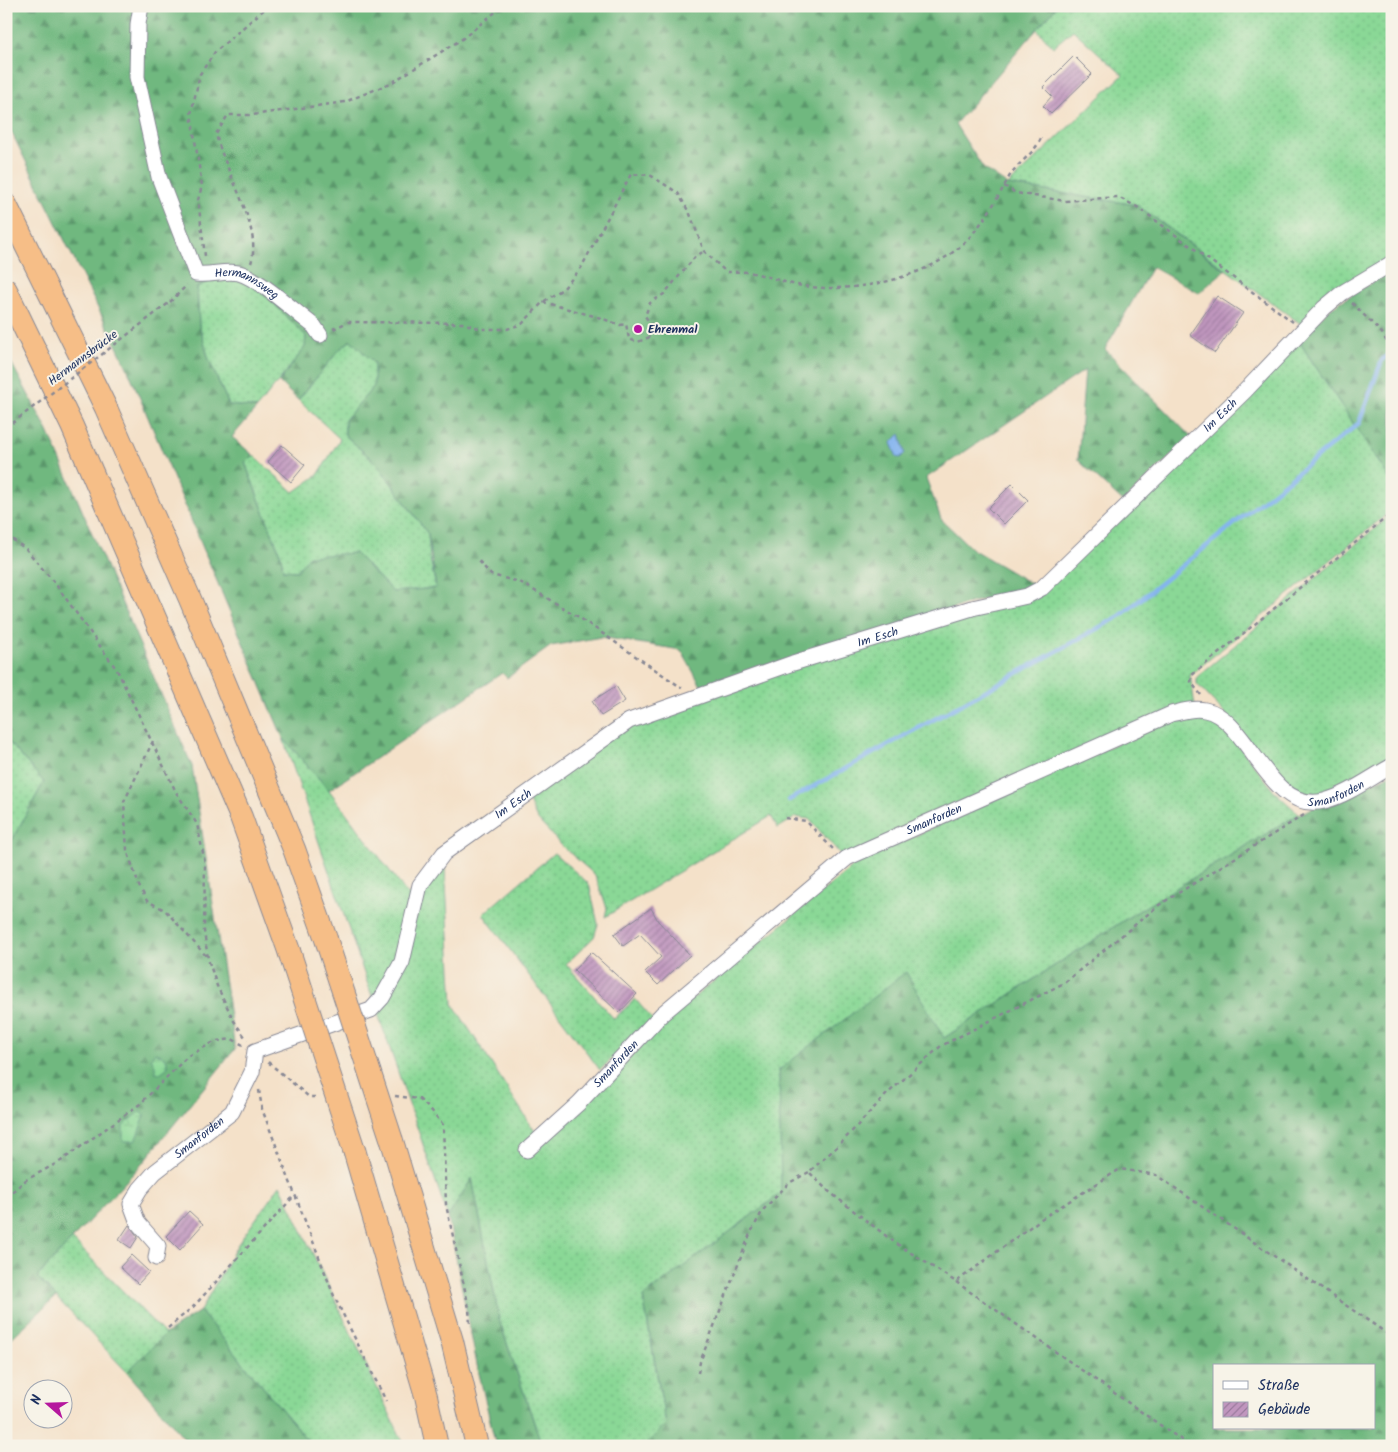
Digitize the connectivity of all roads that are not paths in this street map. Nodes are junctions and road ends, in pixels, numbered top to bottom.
1 (141, 6) edge
2 (6, 205) edge
3 (1392, 263) edge
4 (6, 290) edge
5 (320, 335) road end
6 (1392, 766) edge
7 (254, 1051) joint
8 (526, 1150) dead end
9 (156, 1258) dead end
10 (437, 1446) edge
11 (476, 1446) edge

1 - 5 street, Hermannsweg
2 - 11 highway, bridge
3 - 7 street, Im Esch
4 - 10 highway, bridge
6 - 8 street, Smanforden
7 - 9 street, Smanforden

